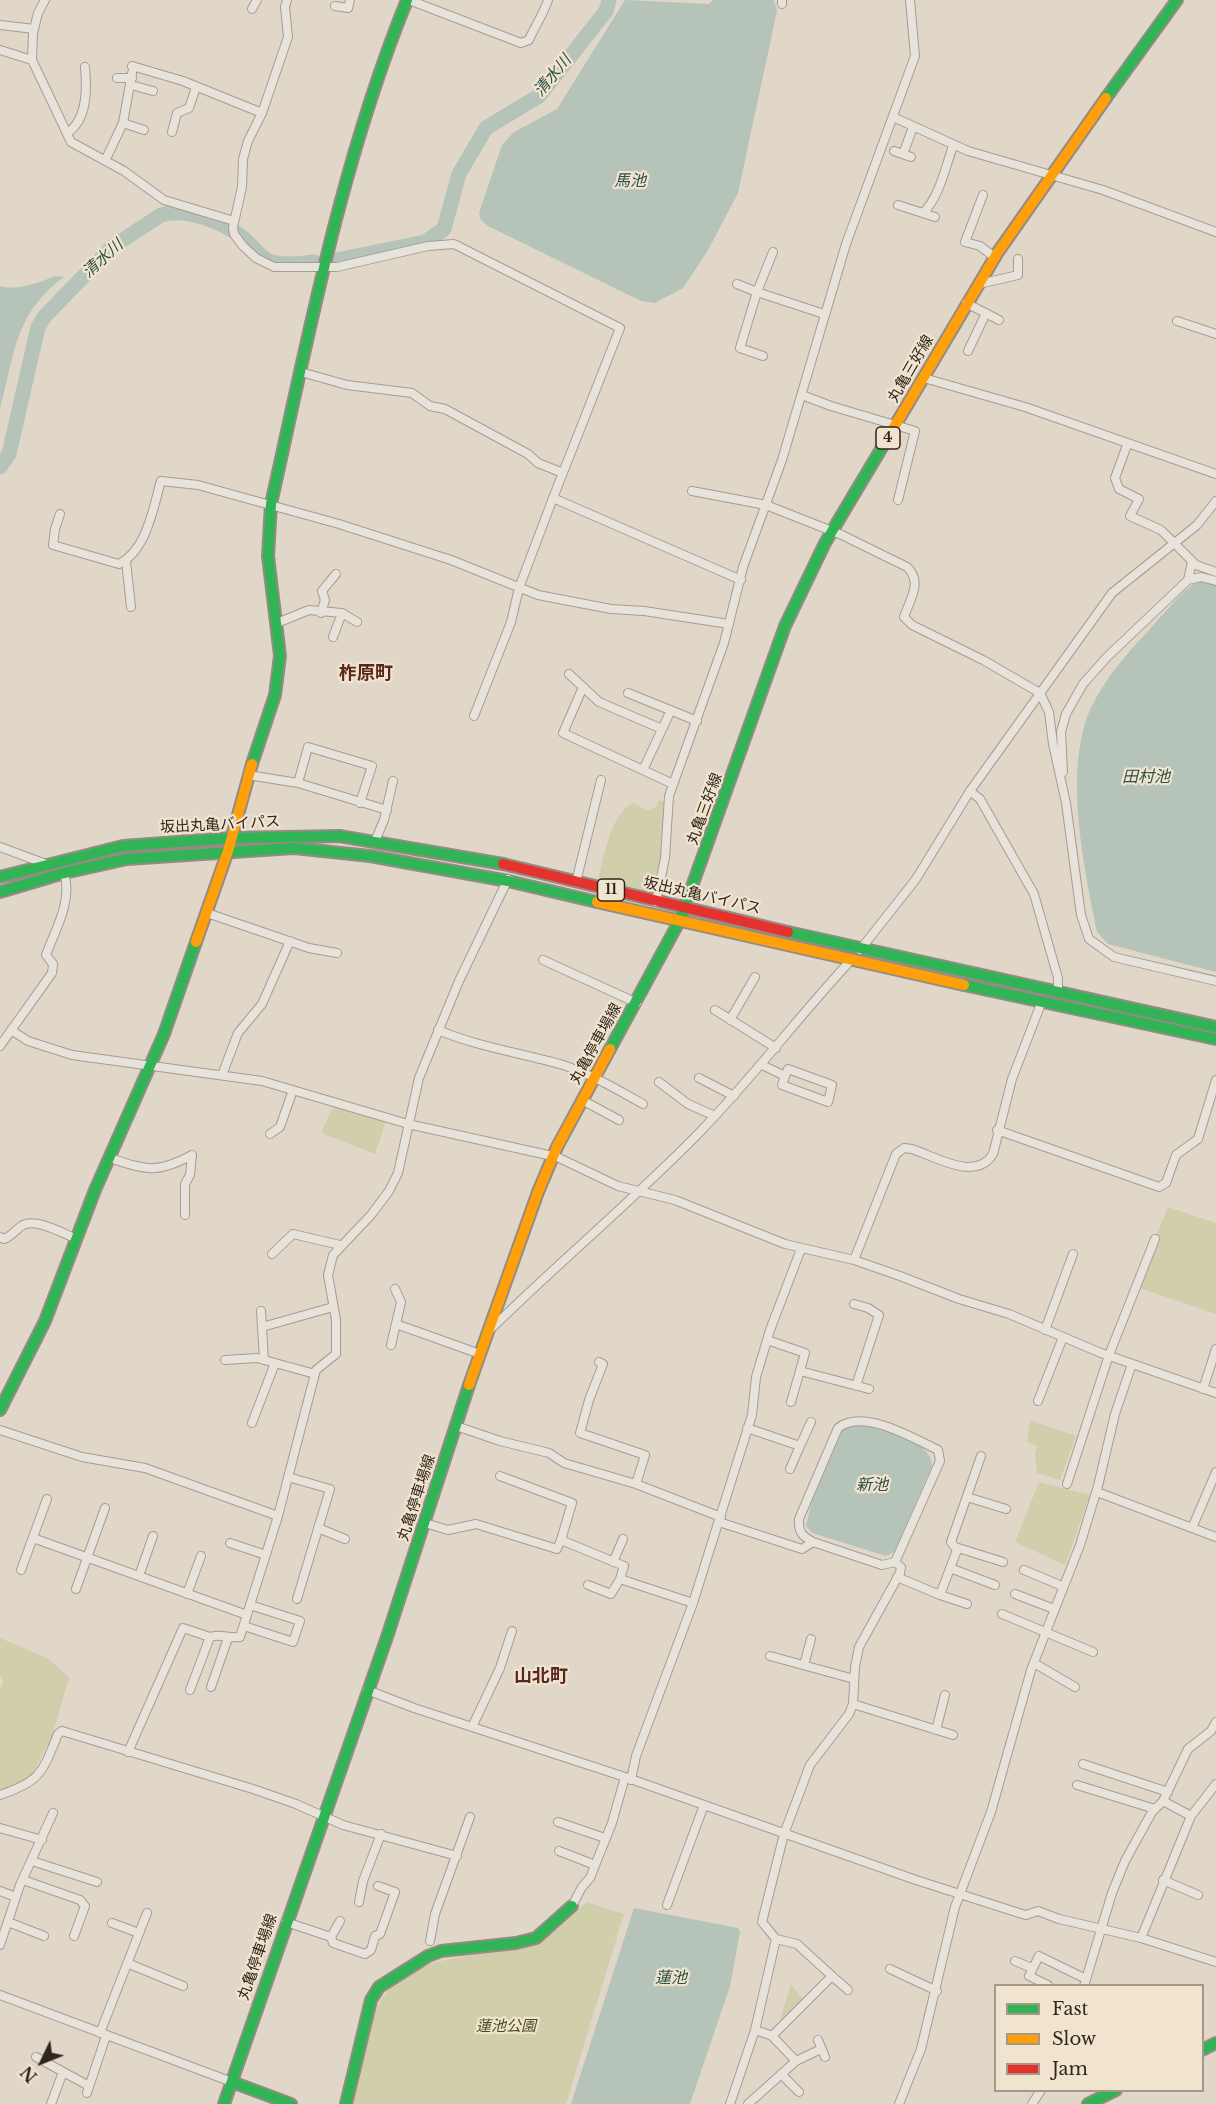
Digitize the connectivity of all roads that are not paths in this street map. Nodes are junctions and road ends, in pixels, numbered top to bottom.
1 (45, 0) edge
2 (257, 0) edge
3 (287, 0) edge
4 (350, 0) edge
5 (408, 0) edge
6 (548, 0) edge
7 (910, 0) edge
8 (1177, 0) edge
9 (335, 6) dead end
10 (252, 9) dead end
11 (0, 25) edge
12 (34, 29) junction
13 (0, 50) edge
14 (32, 60) junction
15 (85, 67) dead end
16 (132, 75) junction
17 (117, 78) dead end
18 (196, 87) junction
19 (153, 91) dead end
20 (262, 113) junction
21 (894, 117) junction
22 (123, 123) junction
23 (913, 127) junction
24 (144, 130) dead end
25 (172, 132) dead end
26 (67, 133) junction
27 (953, 146) junction
28 (894, 151) dead end
29 (105, 160) junction
30 (1051, 174) junction
31 (983, 195) dead end
32 (898, 204) dead end
33 (923, 213) junction
34 (935, 217) dead end
35 (234, 228) junction
36 (1216, 232) edge
37 (773, 252) dead end
38 (994, 257) junction
39 (1018, 259) dead end
40 (323, 267) junction
41 (737, 284) dead end
42 (978, 284) junction
43 (757, 292) junction
44 (966, 303) junction
45 (986, 313) junction
46 (824, 314) junction
47 (999, 320) dead end
48 (1177, 321) dead end
49 (1216, 334) edge
50 (968, 351) dead end
51 (763, 356) dead end
52 (301, 372) junction
53 (924, 378) junction
54 (802, 395) junction
55 (896, 424) junction
56 (1127, 444) junction
57 (563, 473) junction
58 (1216, 474) edge
59 (692, 490) dead end
60 (553, 498) junction
61 (898, 500) dead end
62 (1216, 501) edge
63 (271, 504) junction
64 (766, 506) junction
65 (60, 514) dead end
66 (832, 532) junction
67 (1175, 544) junction
68 (126, 561) junction
69 (1192, 562) junction
70 (1216, 572) edge
71 (336, 574) dead end
72 (741, 580) junction
73 (1188, 580) junction
74 (1216, 581) edge
75 (519, 588) junction
76 (131, 608) dead end
77 (321, 613) junction
78 (342, 614) junction
79 (357, 622) dead end
80 (278, 623) junction
81 (729, 624) junction
82 (333, 637) dead end
83 (569, 674) dead end
84 (583, 687) junction
85 (628, 693) dead end
86 (1040, 693) junction
87 (671, 710) junction
88 (474, 716) dead end
89 (697, 721) junction
90 (662, 729) junction
91 (643, 770) junction
92 (248, 775) junction
93 (601, 780) dead end
94 (393, 781) dead end
95 (298, 783) junction
96 (673, 784) junction
97 (970, 791) junction
98 (360, 803) junction
99 (1066, 803) junction
100 (387, 810) junction
101 (232, 838) junction
102 (375, 841) junction
103 (0, 847) edge
104 (228, 851) junction
105 (46, 864) junction
106 (514, 866) junction
107 (64, 873) junction
108 (0, 877) edge
109 (508, 880) junction
110 (576, 882) junction
111 (0, 892) edge
112 (656, 902) junction
113 (685, 908) junction
114 (207, 913) junction
115 (680, 920) junction
116 (290, 941) junction
117 (860, 949) junction
118 (338, 953) dead end
119 (543, 960) dead end
120 (851, 960) junction
121 (755, 977) dead end
122 (1216, 981) edge
123 (1058, 991) junction
124 (1042, 1001) junction
125 (637, 1003) junction
126 (715, 1011) dead end
127 (730, 1020) junction
128 (1216, 1027) edge
129 (11, 1030) junction
130 (438, 1030) junction
131 (1216, 1039) edge
132 (0, 1046) edge
133 (776, 1048) junction
134 (151, 1065) junction
135 (762, 1065) junction
136 (222, 1075) junction
137 (784, 1076) junction
138 (594, 1078) junction
139 (699, 1078) dead end
140 (1216, 1080) edge
141 (659, 1082) dead end
142 (293, 1090) junction
143 (734, 1096) junction
144 (582, 1100) junction
145 (643, 1104) dead end
146 (715, 1116) junction
147 (619, 1120) dead end
148 (408, 1124) junction
149 (998, 1130) junction
150 (270, 1134) dead end
151 (552, 1157) junction
152 (110, 1158) junction
153 (640, 1191) junction
154 (185, 1215) dead end
155 (0, 1238) edge
156 (77, 1239) junction
157 (1155, 1239) dead end
158 (340, 1245) junction
159 (801, 1249) junction
160 (272, 1254) dead end
161 (1072, 1254) dead end
162 (854, 1260) junction
163 (395, 1289) dead end
164 (854, 1304) dead end
165 (333, 1307) junction
166 (261, 1311) dead end
167 (396, 1324) junction
168 (262, 1327) junction
169 (1045, 1330) junction
170 (487, 1333) junction
171 (1063, 1337) junction
172 (767, 1340) junction
173 (391, 1345) dead end
174 (1216, 1349) edge
175 (480, 1354) junction
176 (1110, 1355) junction
177 (225, 1360) dead end
178 (264, 1360) junction
179 (599, 1362) dead end
180 (275, 1363) junction
181 (1132, 1364) junction
182 (800, 1371) junction
183 (315, 1374) junction
184 (856, 1386) junction
185 (870, 1389) dead end
186 (1203, 1389) junction
187 (1216, 1393) edge
188 (1038, 1401) dead end
189 (791, 1402) dead end
190 (0, 1410) edge
191 (811, 1422) dead end
192 (252, 1423) dead end
193 (456, 1426) junction
194 (747, 1428) junction
195 (0, 1430) edge
196 (800, 1446) junction
197 (981, 1456) dead end
198 (790, 1468) dead end
199 (1216, 1472) edge
200 (500, 1476) dead end
201 (288, 1477) junction
202 (636, 1484) junction
203 (1067, 1484) dead end
204 (1096, 1492) junction
205 (967, 1497) junction
206 (47, 1500) dead end
207 (105, 1508) dead end
208 (1006, 1509) dead end
209 (278, 1516) junction
210 (720, 1520) junction
211 (425, 1523) junction
212 (318, 1528) junction
213 (1192, 1528) junction
214 (153, 1536) dead end
215 (33, 1538) junction
216 (1216, 1538) edge
217 (345, 1539) dead end
218 (623, 1539) dead end
219 (561, 1540) junction
220 (813, 1542) junction
221 (231, 1543) dead end
222 (955, 1547) junction
223 (266, 1555) junction
224 (201, 1556) dead end
225 (87, 1557) junction
226 (613, 1562) junction
227 (895, 1562) junction
228 (1003, 1562) dead end
229 (950, 1568) junction
230 (21, 1570) dead end
231 (1023, 1570) dead end
232 (139, 1576) junction
233 (897, 1577) junction
234 (620, 1579) junction
235 (588, 1585) dead end
236 (995, 1585) dead end
237 (1062, 1586) junction
238 (76, 1589) dead end
239 (187, 1594) junction
240 (1014, 1594) dead end
241 (940, 1595) junction
242 (297, 1599) dead end
243 (693, 1603) junction
244 (967, 1604) dead end
245 (250, 1605) junction
246 (1054, 1609) junction
247 (1002, 1614) dead end
248 (247, 1616) junction
249 (244, 1626) junction
250 (512, 1630) dead end
251 (1046, 1633) junction
252 (210, 1637) junction
253 (228, 1638) junction
254 (811, 1639) dead end
255 (1093, 1652) dead end
256 (770, 1656) dead end
257 (1034, 1663) junction
258 (804, 1665) junction
259 (854, 1679) junction
260 (211, 1687) dead end
261 (1075, 1688) dead end
262 (190, 1690) dead end
263 (368, 1690) junction
264 (945, 1695) dead end
265 (852, 1704) junction
266 (1216, 1722) edge
267 (472, 1727) junction
268 (936, 1730) junction
269 (953, 1735) dead end
270 (128, 1752) junction
271 (1083, 1764) dead end
272 (628, 1778) junction
273 (1216, 1784) edge
274 (1077, 1785) dead end
275 (1168, 1792) junction
276 (0, 1795) edge
277 (1163, 1801) junction
278 (704, 1806) junction
279 (1155, 1809) junction
280 (53, 1813) dead end
281 (324, 1816) junction
282 (1191, 1816) junction
283 (470, 1817) dead end
284 (558, 1822) dead end
285 (0, 1828) edge
286 (381, 1834) junction
287 (784, 1834) junction
288 (605, 1838) junction
289 (42, 1840) junction
290 (559, 1851) dead end
291 (457, 1856) junction
292 (32, 1860) junction
293 (595, 1865) junction
294 (23, 1880) junction
295 (1163, 1880) junction
296 (97, 1882) dead end
297 (378, 1886) dead end
298 (0, 1891) edge
299 (961, 1892) junction
300 (1198, 1895) dead end
301 (16, 1897) junction
302 (359, 1902) dead end
303 (667, 1905) dead end
304 (572, 1906) joint
305 (147, 1913) dead end
306 (340, 1921) dead end
307 (8, 1922) junction
308 (286, 1922) junction
309 (112, 1923) dead end
310 (1102, 1930) junction
311 (139, 1933) junction
312 (44, 1935) dead end
313 (74, 1936) dead end
314 (331, 1938) junction
315 (1141, 1938) junction
316 (776, 1939) junction
317 (430, 1941) dead end
318 (0, 1946) edge
319 (1015, 1961) dead end
320 (1216, 1962) edge
321 (127, 1963) junction
322 (1032, 1968) junction
323 (890, 1969) dead end
324 (832, 1976) junction
325 (1085, 1982) edge
326 (1046, 1984) edge
327 (183, 1986) dead end
328 (848, 1990) dead end
329 (937, 1991) junction
330 (0, 1995) edge
331 (754, 2030) junction
332 (103, 2034) junction
333 (772, 2036) junction
334 (818, 2040) dead end
335 (36, 2057) dead end
336 (796, 2061) junction
337 (63, 2072) junction
338 (781, 2074) junction
339 (232, 2082) junction
340 (798, 2092) dead end
341 (1114, 2092) edge
342 (51, 2104) edge
343 (225, 2104) edge
344 (291, 2104) edge
345 (346, 2104) edge
346 (730, 2104) edge
347 (748, 2104) edge
348 (899, 2104) edge
349 (1088, 2104) edge

1 - 12 street
2 - 10 street
3 - 20 street
4 - 9 street
5 - 6 street
5 - 40 main road
7 - 21 street
8 - 30 main road, 丸亀三好線 / 4
11 - 12 street
12 - 14 street
13 - 14 street
14 - 26 street
15 - 26 street
16 - 17 street
16 - 18 street
16 - 19 street
16 - 22 street
18 - 20 street
18 - 25 street
20 - 35 street
21 - 23 street
21 - 46 street
22 - 24 street
22 - 29 street
23 - 27 street
23 - 28 street
26 - 29 street
27 - 30 street
27 - 33 street
29 - 35 street
30 - 36 street
30 - 38 main road, 丸亀三好線 / 4
31 - 38 street
32 - 33 street
33 - 34 street
35 - 40 street
37 - 43 street
38 - 42 main road, 丸亀三好線 / 4
39 - 42 street
40 - 52 main road
40 - 57 street
41 - 43 street
42 - 44 main road, 丸亀三好線 / 4
43 - 46 street
43 - 51 street
44 - 45 street
44 - 53 main road, 丸亀三好線 / 4
45 - 47 street
45 - 50 street
46 - 54 street
48 - 49 street
52 - 57 street
52 - 63 main road
53 - 55 main road, 丸亀三好線 / 4
53 - 56 street
54 - 55 street
54 - 64 street
55 - 61 street
55 - 66 main road, 丸亀三好線 / 4
56 - 58 street
56 - 67 street
57 - 60 street
59 - 64 street
60 - 72 street
60 - 75 street
62 - 67 street
63 - 68 street
63 - 75 street
63 - 80 main road
64 - 66 street
64 - 72 street
65 - 68 street
66 - 86 street
66 - 113 main road, 丸亀三好線 / 4
67 - 69 street
67 - 86 street
68 - 76 street
69 - 70 street
69 - 73 street
71 - 77 street
72 - 81 street
73 - 74 street
73 - 99 street
75 - 81 street
75 - 88 street
77 - 78 street
77 - 80 street
78 - 79 street
78 - 82 street
80 - 92 main road
81 - 89 street
83 - 84 street
84 - 90 street
84 - 91 street
85 - 87 street
86 - 97 street
86 - 99 street
87 - 89 street
87 - 90 street
89 - 96 street
90 - 91 street
91 - 96 street
92 - 95 street
92 - 101 main road
93 - 110 street
94 - 100 street
95 - 98 street
95 - 98 street
96 - 112 street
97 - 117 street
97 - 123 street
98 - 100 street
99 - 122 street
100 - 102 street
101 - 102 main road, 坂出丸亀バイパス / 11
101 - 104 main road
101 - 105 main road, 坂出丸亀バイパス / 11
102 - 106 main road, 坂出丸亀バイパス / 11
103 - 105 street
104 - 107 main road, 坂出丸亀バイパス / 11
104 - 109 main road, 坂出丸亀バイパス / 11
104 - 114 main road
105 - 108 main road, 坂出丸亀バイパス / 11
106 - 109 street
106 - 110 main road, 坂出丸亀バイパス / 11
107 - 111 main road, 坂出丸亀バイパス / 11
107 - 129 street
109 - 115 main road, 坂出丸亀バイパス / 11
109 - 130 street
110 - 112 main road, 坂出丸亀バイパス / 11
112 - 113 main road, 坂出丸亀バイパス / 11
113 - 115 main road, 丸亀三好線 / 4
113 - 117 main road, 坂出丸亀バイパス / 11
114 - 116 street
114 - 134 main road
115 - 120 main road, 坂出丸亀バイパス / 11
115 - 125 main road, 丸亀停車場線
116 - 118 street
116 - 136 street
117 - 120 street
117 - 123 main road, 坂出丸亀バイパス / 11
119 - 125 street
120 - 124 main road, 坂出丸亀バイパス / 11
120 - 133 street
121 - 127 street
123 - 128 main road, 坂出丸亀バイパス / 11
124 - 131 main road, 坂出丸亀バイパス / 11
124 - 149 street
125 - 138 main road, 丸亀停車場線
126 - 127 street
127 - 133 street
129 - 132 street
129 - 134 street
130 - 138 street
130 - 148 street
133 - 135 street
134 - 136 street
134 - 152 main road
135 - 137 street
135 - 143 street
136 - 142 street
137 - 137 street
138 - 144 main road, 丸亀停車場線
138 - 145 street
139 - 143 street
140 - 149 street
141 - 146 street
142 - 148 street
142 - 150 street
143 - 146 street
144 - 147 street
144 - 151 main road, 丸亀停車場線
146 - 153 street
148 - 151 street
148 - 158 street
149 - 162 street
151 - 153 street
151 - 170 main road, 丸亀停車場線
152 - 154 street
152 - 156 main road
153 - 159 street
153 - 170 street
155 - 156 street
156 - 190 main road
157 - 176 street
158 - 160 street
158 - 165 street
159 - 162 street
159 - 172 street
161 - 169 street
162 - 169 street
163 - 167 street
164 - 184 street
165 - 168 street
165 - 183 street
166 - 168 street
167 - 173 street
167 - 175 street
168 - 178 street
169 - 171 street
170 - 175 main road, 丸亀停車場線
171 - 176 street
171 - 188 street
172 - 182 street
172 - 194 street
174 - 186 street
175 - 193 main road, 丸亀停車場線
176 - 181 street
176 - 203 street
177 - 178 street
178 - 180 street
179 - 202 street
180 - 183 street
180 - 192 street
181 - 186 street
181 - 204 street
182 - 184 street
182 - 189 street
183 - 201 street
184 - 185 street
186 - 187 street
191 - 196 street
193 - 202 street
193 - 211 main road, 丸亀停車場線
194 - 196 street
194 - 210 street
195 - 209 street
196 - 198 street
197 - 205 street
199 - 213 street
200 - 219 street
201 - 209 street
201 - 212 street
202 - 210 street
204 - 213 street
204 - 237 street
205 - 208 street
205 - 222 street
206 - 215 street
207 - 225 street
209 - 223 street
210 - 220 street
210 - 243 street
211 - 219 street
211 - 263 main road, 丸亀停車場線
212 - 217 street
212 - 242 street
213 - 216 street
214 - 232 street
215 - 225 street
215 - 230 street
218 - 226 street
219 - 226 street
220 - 227 street
220 - 227 street
221 - 223 street
222 - 228 street
222 - 229 street
223 - 245 street
224 - 239 street
225 - 232 street
225 - 238 street
226 - 234 street
227 - 233 street
229 - 236 street
229 - 241 street
231 - 237 street
232 - 239 street
233 - 241 street
233 - 259 street
234 - 235 street
234 - 243 street
237 - 246 street
239 - 248 street
240 - 246 street
241 - 244 street
243 - 272 street
245 - 248 street
245 - 249 street
246 - 251 street
247 - 251 street
248 - 249 street
249 - 253 street
250 - 267 street
251 - 255 street
251 - 257 street
252 - 253 street
252 - 262 street
252 - 270 street
253 - 260 street
254 - 258 street
256 - 258 street
257 - 261 street
257 - 299 street
258 - 259 street
259 - 265 street
263 - 267 street
263 - 281 main road, 丸亀停車場線
264 - 268 street
265 - 268 street
265 - 287 street
266 - 275 street
267 - 272 street
268 - 269 street
270 - 276 street
270 - 281 street
271 - 275 street
272 - 278 street
272 - 288 street
273 - 282 street
274 - 279 street
275 - 277 street
277 - 279 street
277 - 282 street
278 - 287 street
278 - 303 street
279 - 310 street
280 - 289 street
281 - 286 street
281 - 308 main road, 丸亀停車場線
282 - 295 street
283 - 291 street
284 - 288 street
285 - 289 street
286 - 291 street
286 - 302 street
287 - 299 street
287 - 316 street
288 - 293 street
289 - 292 street
290 - 293 street
291 - 317 street
292 - 294 street
292 - 296 street
293 - 304 street
294 - 301 street
294 - 313 street
295 - 300 street
295 - 315 street
297 - 314 street
298 - 301 street
299 - 310 street
299 - 329 street
301 - 307 street
304 - 345 main road
305 - 311 street
306 - 314 street
307 - 312 street
307 - 318 street
308 - 314 street
308 - 339 main road, 丸亀停車場線
309 - 311 street
310 - 315 street
310 - 325 street
311 - 321 street
315 - 320 street
316 - 324 street
316 - 331 street
319 - 322 street
321 - 327 street
321 - 332 street
322 - 325 street
322 - 326 street
323 - 329 street
324 - 328 street
324 - 333 street
329 - 348 street
330 - 332 street
331 - 333 street
331 - 346 street
332 - 337 street
332 - 339 street
333 - 336 street
334 - 336 street
335 - 337 street
336 - 338 street
337 - 342 street
338 - 340 street
338 - 347 street
339 - 343 main road, 丸亀停車場線
339 - 344 main road
341 - 349 main road

